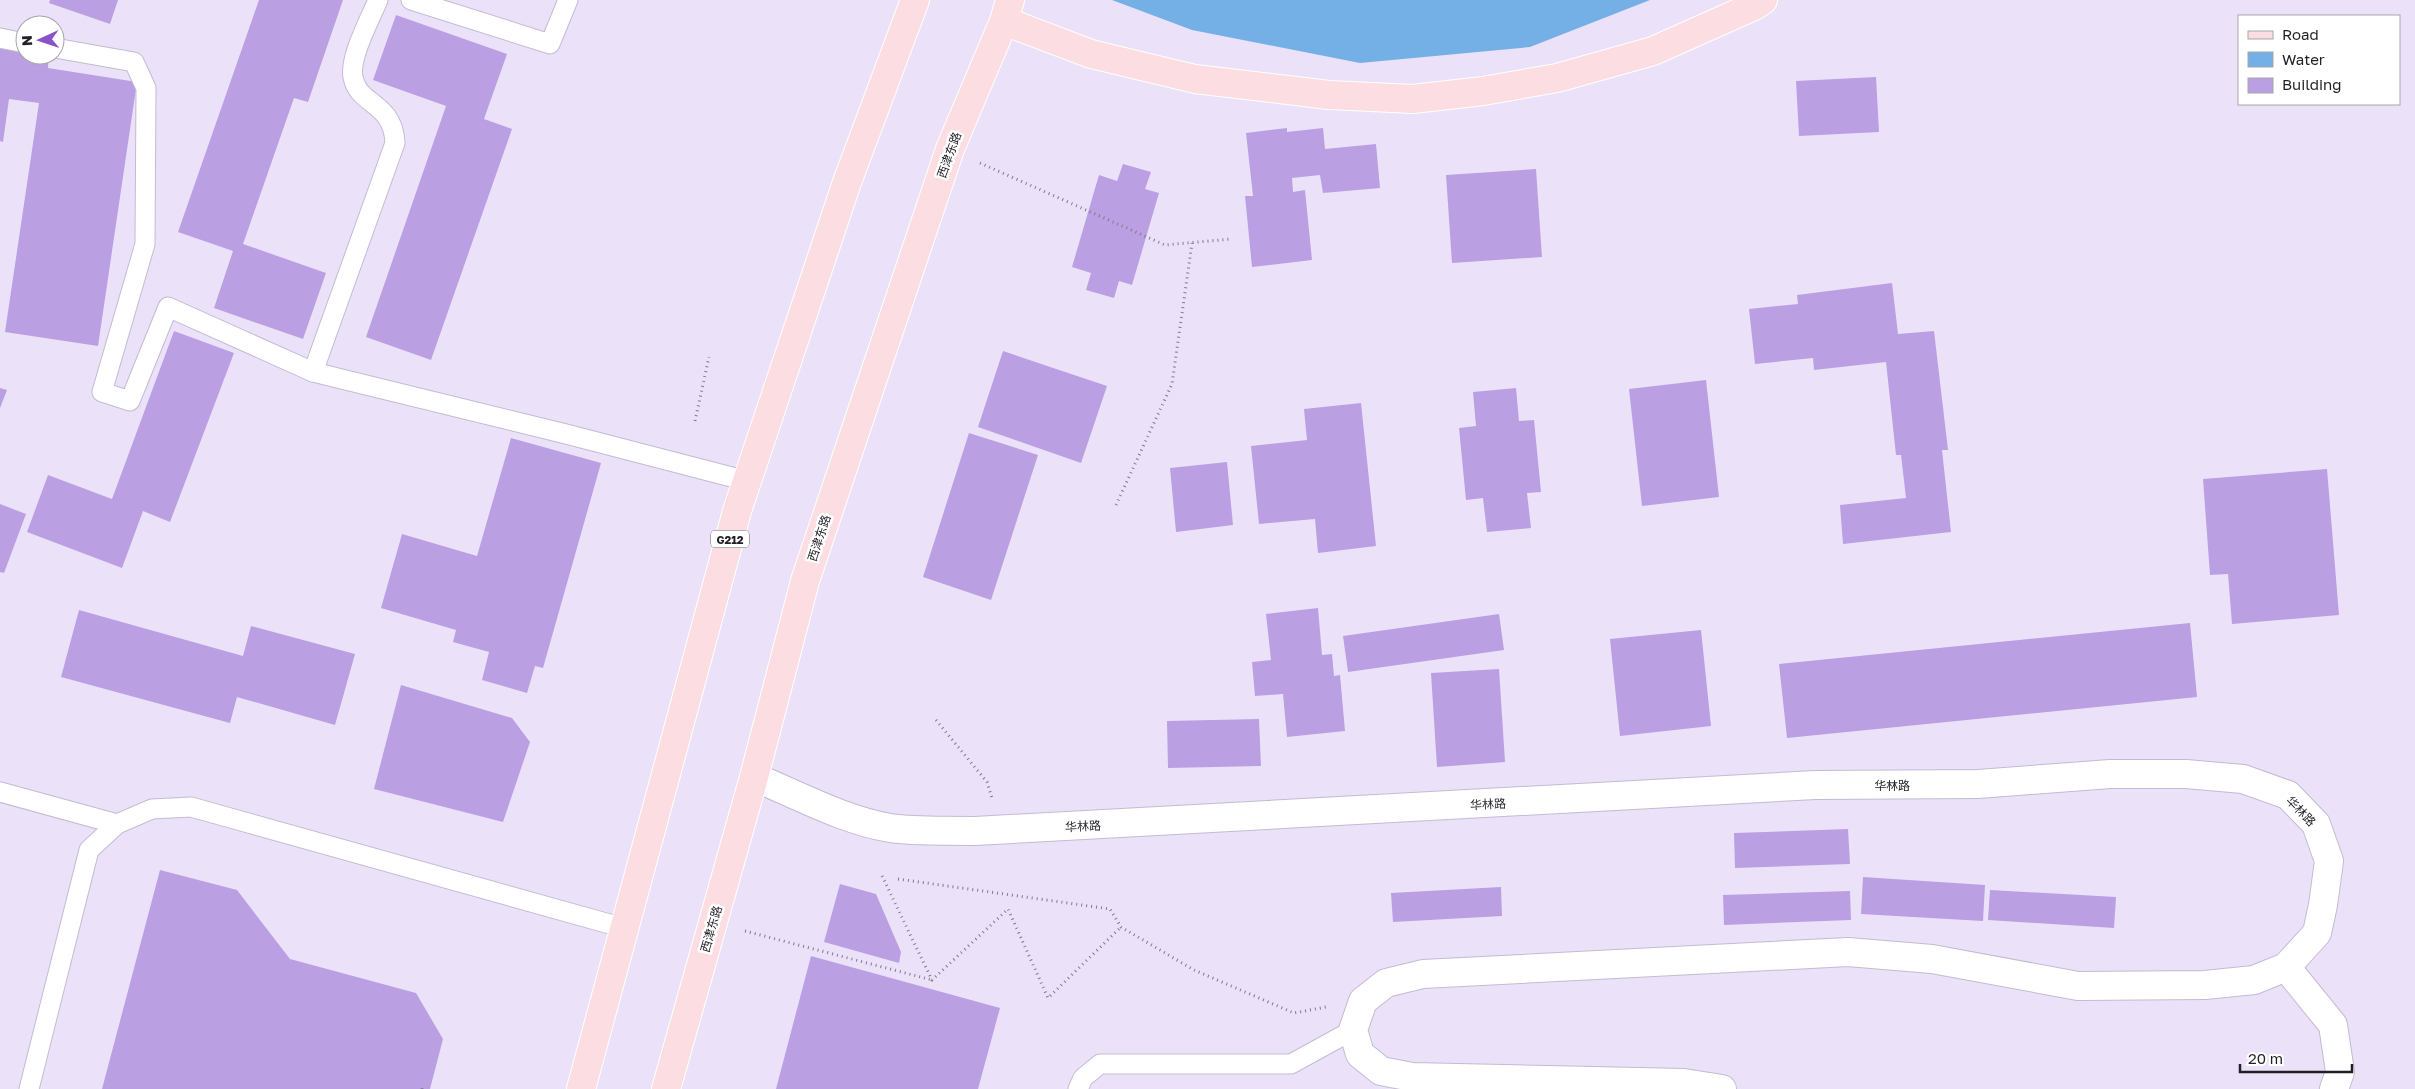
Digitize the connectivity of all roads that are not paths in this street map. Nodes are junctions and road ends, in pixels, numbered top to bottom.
1 (378, 0) edge
2 (412, 0) edge
3 (568, 0) edge
4 (915, 0) edge
5 (1763, 0) edge
6 (1007, 10) edge
7 (0, 38) edge
8 (15, 41) edge
9 (65, 50) edge
10 (313, 372) junction
11 (747, 481) junction
12 (754, 777) junction
13 (0, 792) edge
14 (117, 824) junction
15 (624, 928) junction
16 (2286, 967) junction
17 (1353, 1030) junction
18 (29, 1089) edge
19 (581, 1089) edge
20 (666, 1089) edge
21 (1078, 1089) edge
22 (1722, 1089) edge
23 (2334, 1089) edge

1 - 10 lane
2 - 3 lane
4 - 11 main road, G212
5 - 6 main road
6 - 12 main road, 西津东路
7 - 8 lane
9 - 10 lane
10 - 11 lane
11 - 15 main road, G212
12 - 16 street, 华林路
12 - 20 main road, 西津东路
13 - 14 lane
14 - 15 lane
14 - 18 lane
15 - 19 main road, G212
16 - 17 street, 华林路
16 - 23 street
17 - 21 lane
17 - 22 street

